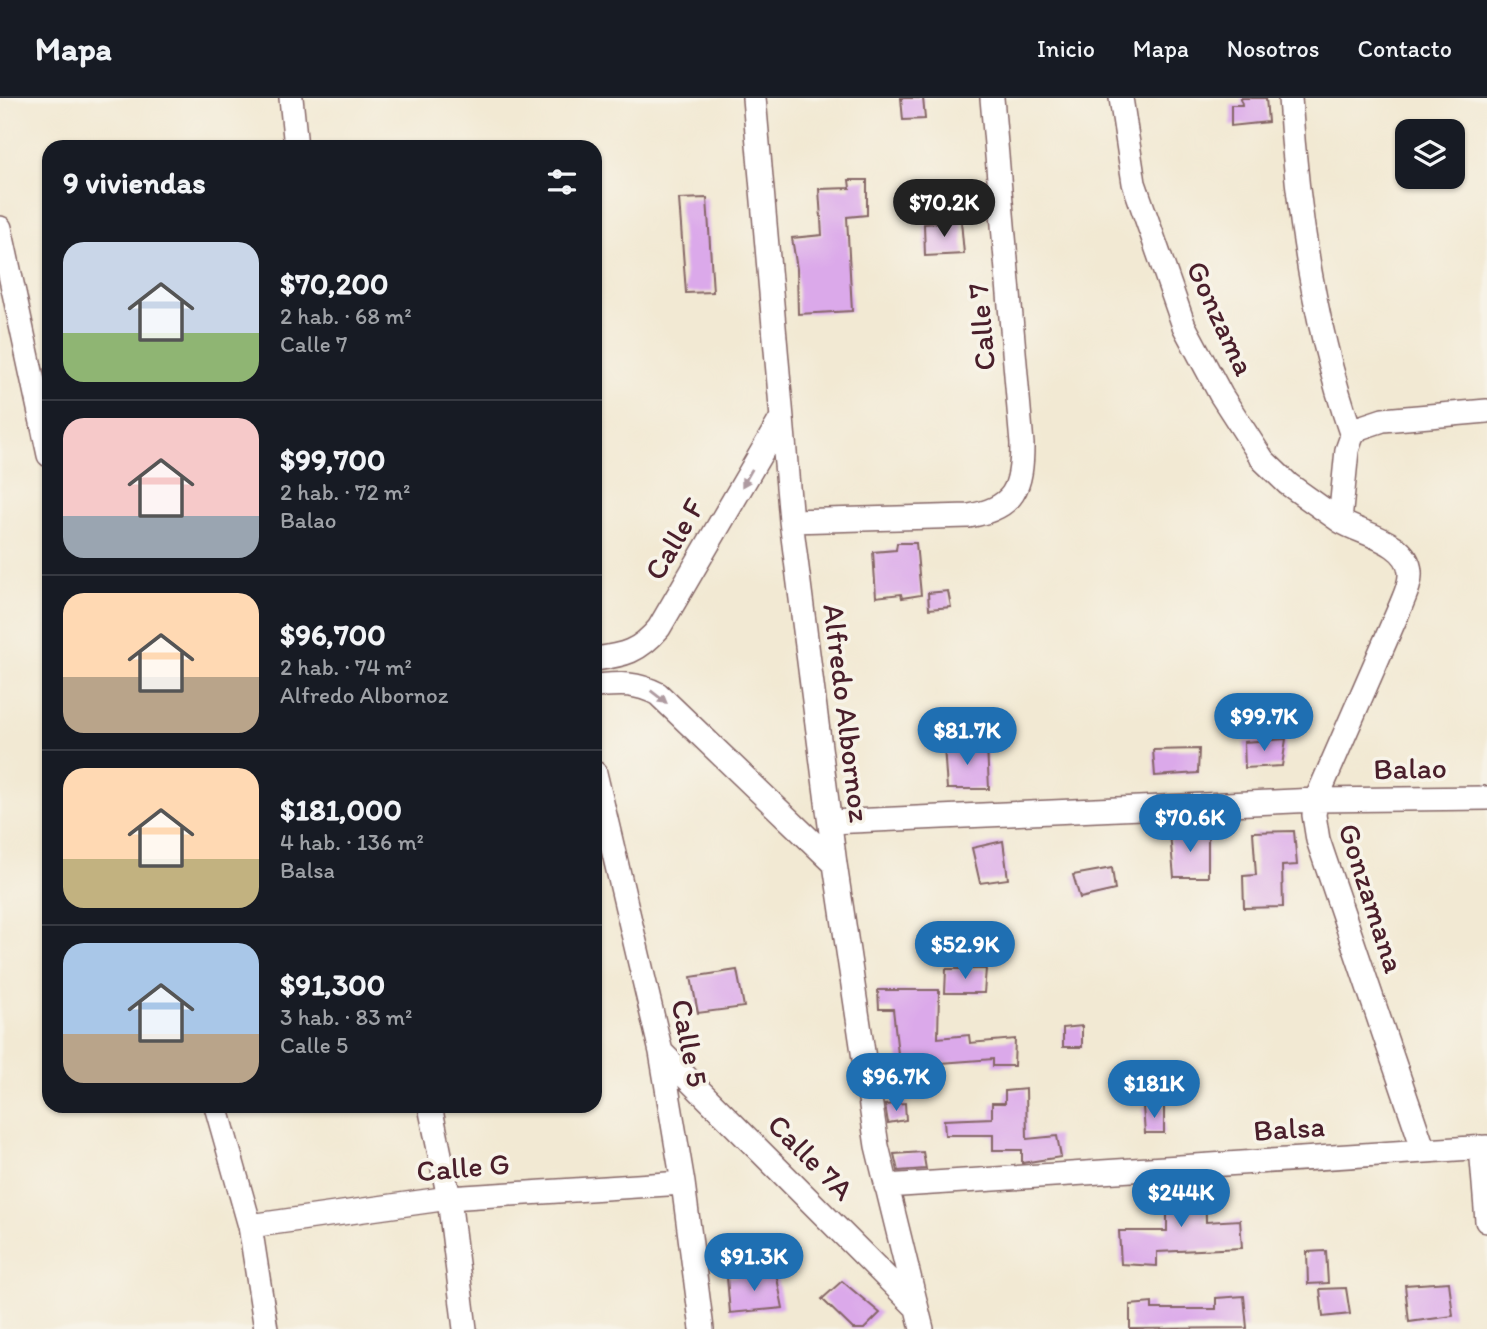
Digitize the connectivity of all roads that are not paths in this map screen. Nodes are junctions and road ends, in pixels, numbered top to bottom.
1 (290, 98) edge
2 (754, 98) edge
3 (992, 98) edge
4 (1121, 98) edge
5 (1290, 98) edge
6 (295, 140) edge
7 (0, 228) edge
8 (42, 378) edge
9 (1487, 411) edge
10 (781, 419) junction
11 (1352, 436) junction
12 (791, 521) junction
13 (1340, 521) junction
14 (602, 657) edge
15 (602, 686) edge
16 (1487, 798) edge
17 (1316, 800) junction
18 (602, 803) edge
19 (830, 822) junction
20 (835, 864) junction
21 (661, 1052) junction
22 (218, 1113) edge
23 (431, 1113) edge
24 (1484, 1147) edge
25 (1424, 1151) junction
26 (683, 1183) junction
27 (886, 1186) junction
28 (449, 1198) junction
29 (1487, 1221) edge
30 (250, 1226) junction
31 (919, 1318) edge
32 (266, 1329) edge
33 (465, 1329) edge
34 (702, 1329) edge

1 - 6 street
2 - 10 street, Alfredo Albornoz
3 - 12 street, Calle 7
4 - 13 street, Gonzama
5 - 11 street
7 - 8 street
9 - 11 street
10 - 12 street, Alfredo Albornoz
10 -> 14 street, Calle F
11 - 13 street
12 - 19 street, Alfredo Albornoz
13 - 17 street, Gonzamana
15 -> 20 street
16 - 17 street, Balao
17 - 19 street, Balao
17 - 25 street, Gonzamana
18 - 21 street, Calle 5
19 - 20 street, Alfredo Albornoz
20 - 27 street, Alfredo Albornoz
21 - 26 street, Calle 5
21 - 31 street, Calle 7A
22 - 30 street
23 - 28 street
24 - 25 street, Balsa
24 - 29 street
25 - 27 street, Balsa
26 - 28 street, Calle G
26 - 34 street, Calle 5
27 - 31 street, Alfredo Albornoz
28 - 30 street, Calle G
28 - 33 street
30 - 32 street

